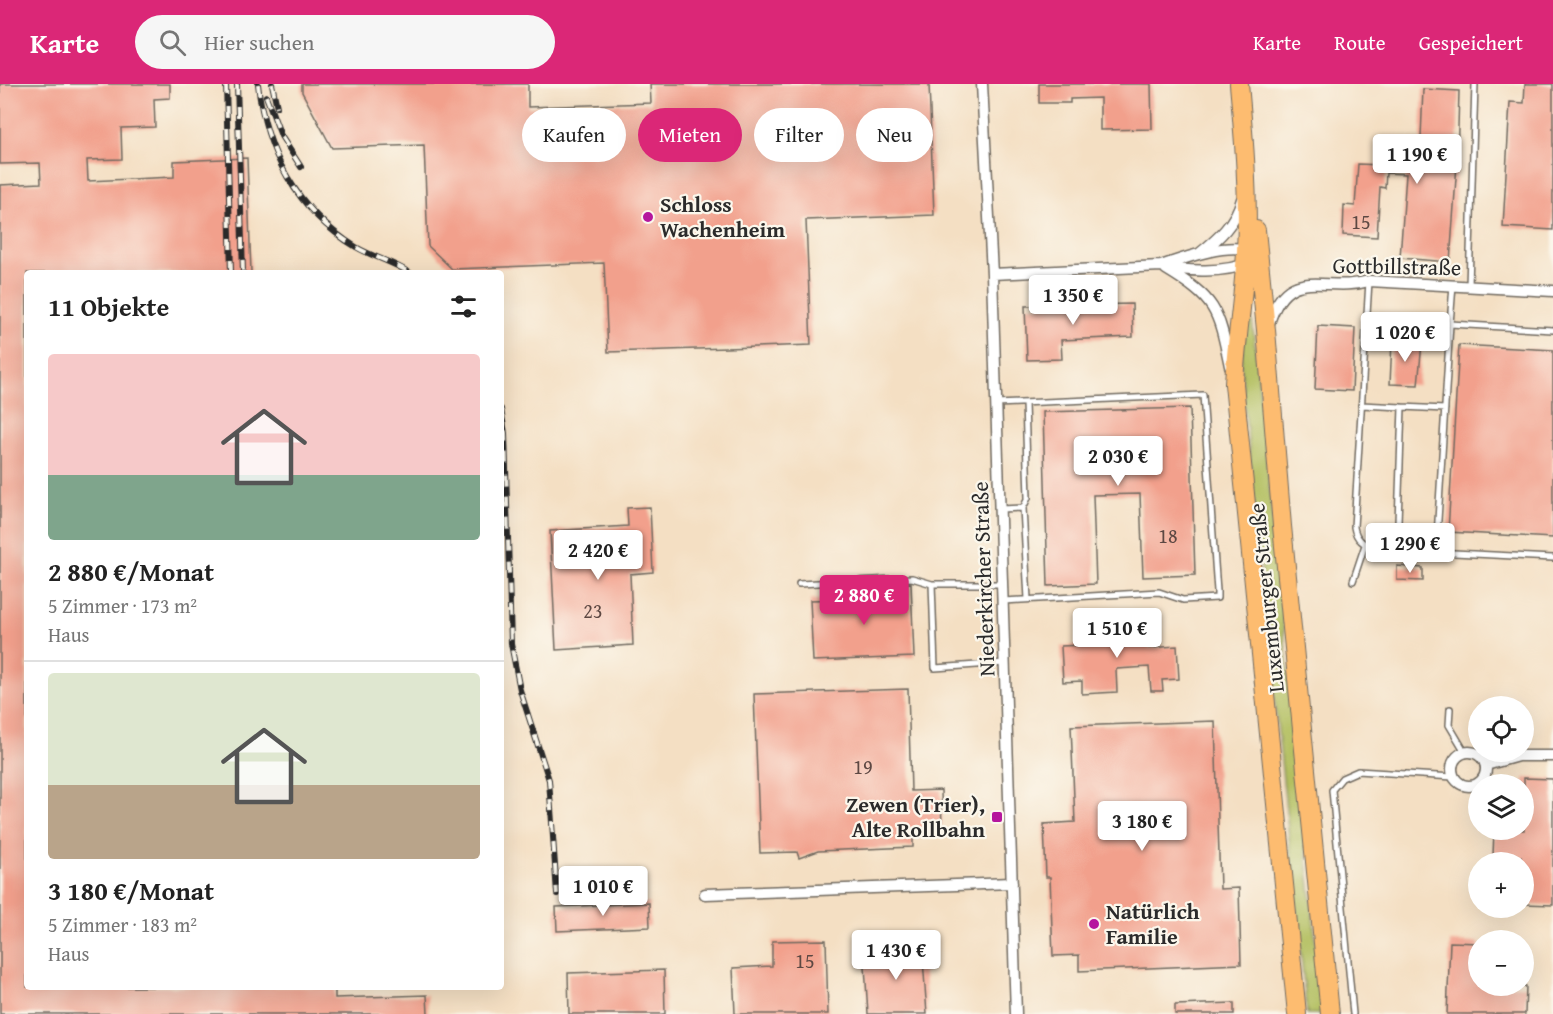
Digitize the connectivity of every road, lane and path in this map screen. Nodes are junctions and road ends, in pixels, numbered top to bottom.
1 (982, 84) edge
2 (1239, 84) edge
3 (1475, 84) edge
4 (1247, 178) junction
5 (1198, 254) junction
6 (1250, 257) junction
7 (1161, 266) junction
8 (992, 274) junction
9 (1369, 281) junction
10 (1453, 285) junction
11 (1469, 286) junction
12 (1553, 291) edge
13 (1366, 320) junction
14 (1450, 324) junction
15 (1266, 330) junction
16 (1553, 330) edge
17 (1234, 384) junction
18 (1025, 403) junction
19 (996, 404) junction
20 (1361, 405) junction
21 (1402, 407) junction
22 (1445, 409) junction
23 (1023, 508) junction
24 (1000, 509) junction
25 (1365, 545) junction
26 (1397, 550) junction
27 (1436, 553) junction
28 (1553, 558) edge
29 (1353, 581) dead end
30 (799, 584) dead end
31 (1002, 584) junction
32 (932, 585) junction
33 (1028, 600) junction
34 (1003, 601) junction
35 (1005, 663) junction
36 (1450, 709) dead end
37 (1465, 752) junction
38 (1553, 756) edge
39 (1486, 765) junction
40 (1453, 777) junction
41 (1012, 884) junction
42 (705, 894) dead end
43 (1016, 1014) edge
44 (1298, 1014) edge
45 (1330, 1014) edge
46 (1353, 1014) edge

1 - 8 street, Niederkircher Straße
2 - 4 main road, Luxemburger Straße
3 - 11 lane
4 - 5 street
4 - 6 main road, Luxemburger Straße
5 - 6 street
5 - 7 street
6 - 7 street
6 - 15 main road, Luxemburger Straße
6 - 17 main road, Luxemburger Straße
7 - 8 street
7 - 17 street
8 - 19 street, Niederkircher Straße
9 - 10 street, Gottbillstraße
9 - 13 lane
9 - 15 street, Gottbillstraße
10 - 11 street, Gottbillstraße
10 - 14 lane
11 - 12 street, Gottbillstraße
13 - 14 lane
13 - 20 lane
14 - 16 lane
14 - 22 lane
15 - 45 main road, Luxemburger Straße
17 - 44 main road, Luxemburger Straße
18 - 19 lane
18 - 23 lane
18 - 33 lane
19 - 24 street, Niederkircher Straße
20 - 21 lane
20 - 25 lane
21 - 22 lane
21 - 26 lane
22 - 27 lane
23 - 24 lane
23 - 33 lane
24 - 31 street, Niederkircher Straße
25 - 26 lane
25 - 29 lane
26 - 27 lane
27 - 28 lane
30 - 32 lane
31 - 32 lane
31 - 34 street, Niederkircher Straße
32 - 35 lane
33 - 34 lane
34 - 35 street, Niederkircher Straße
35 - 41 street, Niederkircher Straße
36 - 37 lane
37 - 39 street
37 - 40 street
38 - 39 street
39 - 40 street
40 - 46 lane
41 - 42 street
41 - 43 street, Niederkircher Straße

